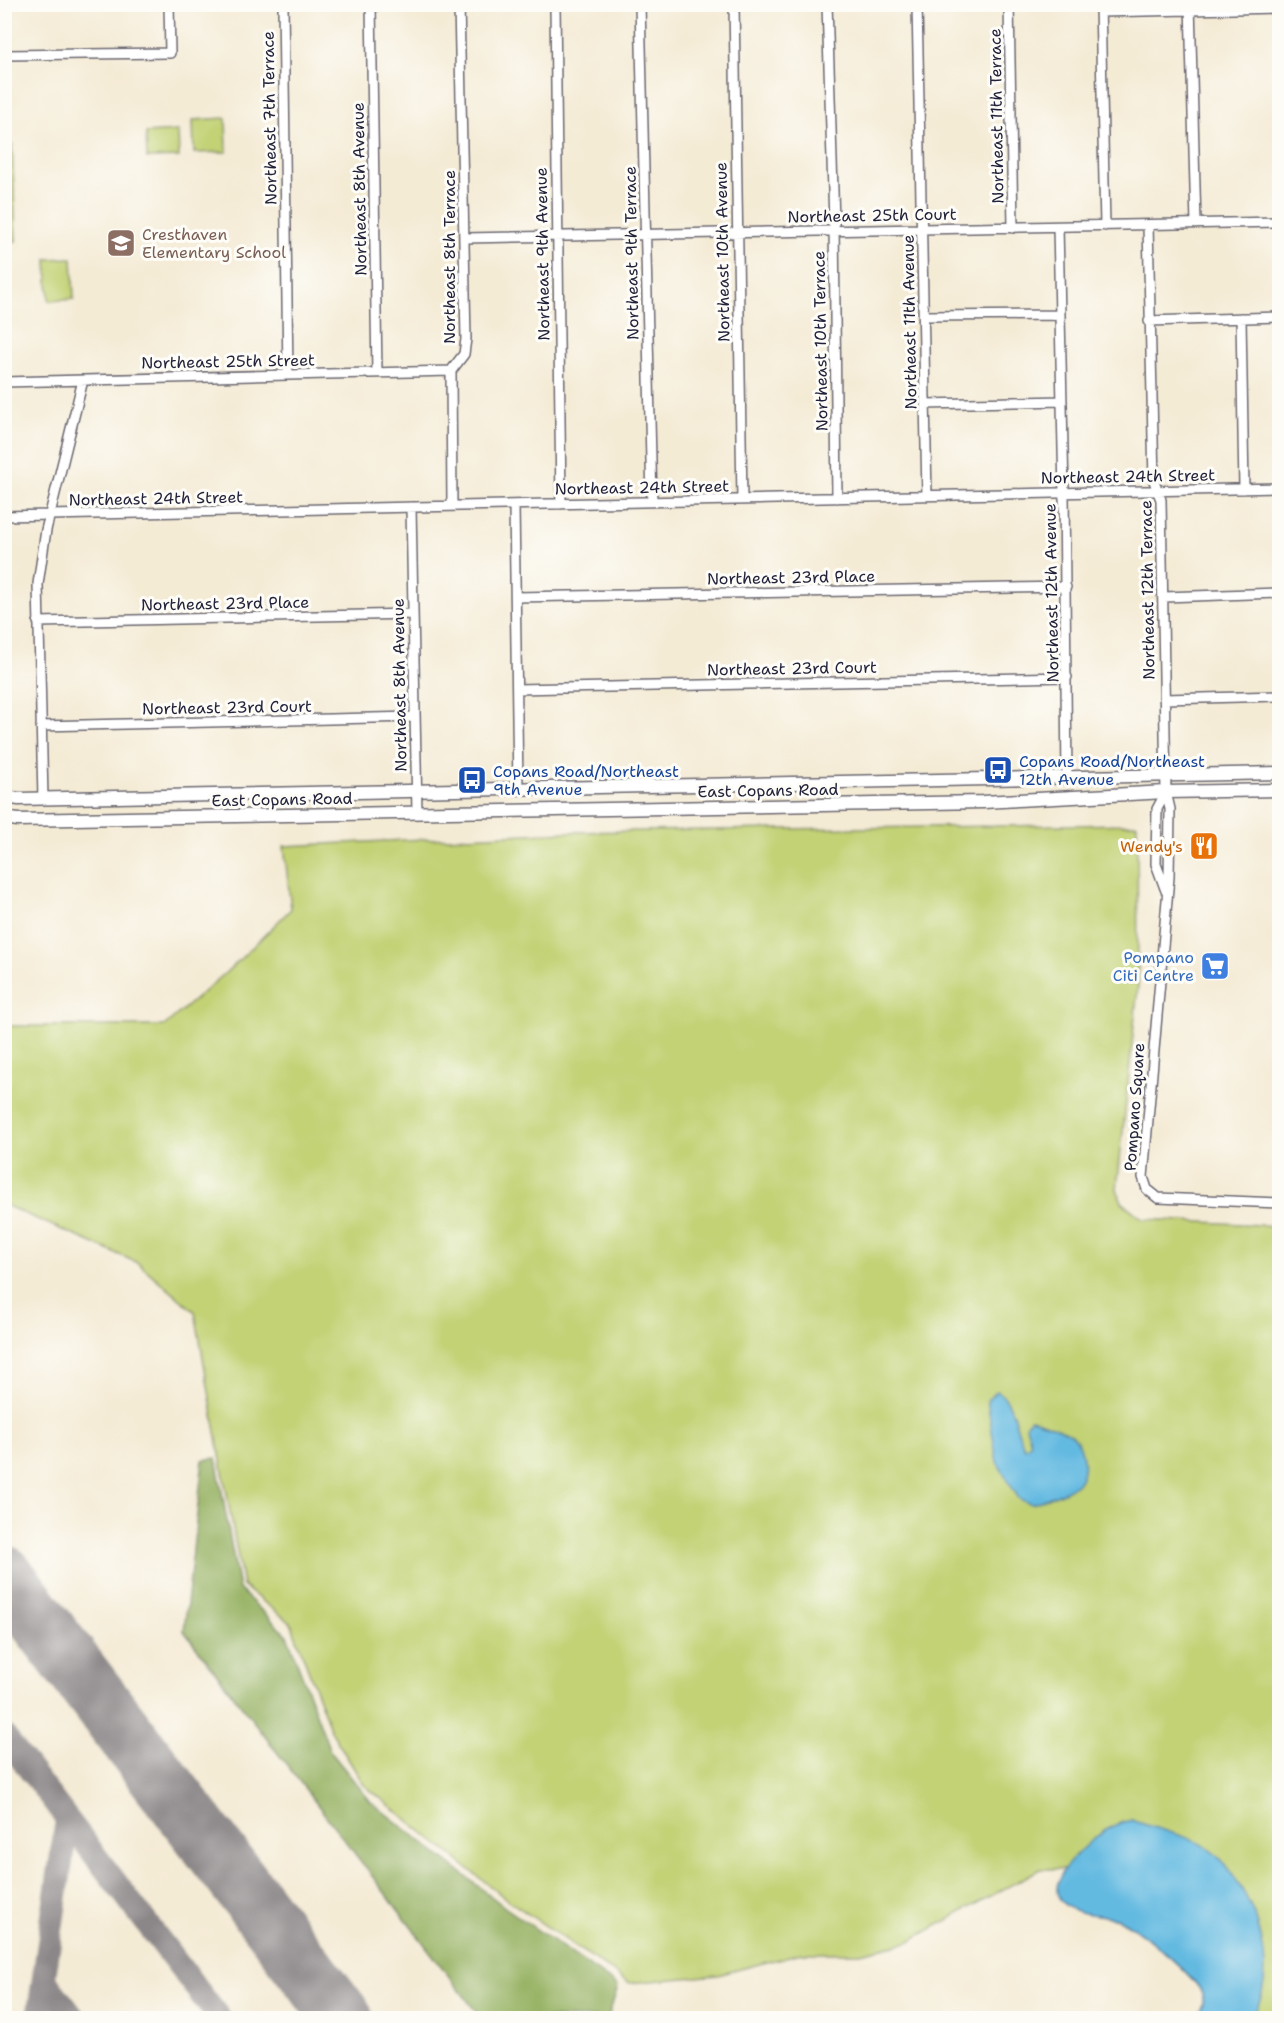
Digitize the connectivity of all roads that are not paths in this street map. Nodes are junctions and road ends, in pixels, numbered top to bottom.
1 (169, 4) edge
2 (283, 4) edge
3 (371, 4) edge
4 (459, 4) edge
5 (555, 4) edge
6 (640, 4) edge
7 (734, 4) edge
8 (827, 4) edge
9 (917, 4) edge
10 (1009, 4) edge
11 (1190, 7) edge
12 (1100, 8) edge
13 (1280, 8) edge
14 (4, 55) edge
15 (1280, 222) edge
16 (1196, 224) junction
17 (1148, 225) junction
18 (1105, 226) junction
19 (1058, 227) junction
20 (1013, 228) junction
21 (922, 230) junction
22 (834, 231) junction
23 (736, 233) junction
24 (646, 235) junction
25 (557, 236) junction
26 (466, 238) junction
27 (1060, 315) junction
28 (924, 316) junction
29 (1280, 317) edge
30 (1241, 318) junction
31 (1149, 321) junction
32 (451, 371) junction
33 (377, 373) junction
34 (288, 375) junction
35 (83, 380) junction
36 (4, 382) edge
37 (1062, 401) junction
38 (926, 404) junction
39 (1280, 488) edge
40 (1244, 489) junction
41 (1159, 490) junction
42 (1064, 493) junction
43 (927, 496) junction
44 (837, 498) junction
45 (742, 500) junction
46 (652, 502) junction
47 (561, 504) junction
48 (514, 505) junction
49 (452, 506) junction
50 (411, 507) junction
51 (49, 515) junction
52 (4, 516) edge
53 (1066, 587) junction
54 (1280, 594) edge
55 (516, 597) junction
56 (1164, 597) junction
57 (413, 615) junction
58 (39, 622) junction
59 (1067, 677) junction
60 (517, 689) junction
61 (1280, 696) edge
62 (1164, 699) junction
63 (414, 717) junction
64 (41, 726) junction
65 (1280, 773) edge
66 (1166, 775) junction
67 (1067, 779) junction
68 (518, 788) junction
69 (1280, 790) edge
70 (416, 791) junction
71 (1166, 792) junction
72 (4, 797) edge
73 (43, 799) junction
74 (417, 813) junction
75 (4, 818) edge
76 (1280, 1203) edge

1 - 14 street
2 - 34 street, Northeast 7th Terrace
3 - 33 street, Northeast 8th Avenue
4 - 26 street, Northeast 8th Terrace
5 - 25 street, Northeast 9th Avenue
6 - 24 street, Northeast 9th Terrace
7 - 23 street, Northeast 10th Avenue
8 - 22 street, Northeast 10th Terrace
9 - 21 street, Northeast 11th Avenue
10 - 20 street, Northeast 11th Terrace
11 - 12 street
11 - 13 street
11 - 16 street
12 - 18 street
15 - 16 street, Northeast 25th Court
16 - 17 street, Northeast 25th Court
17 - 18 street, Northeast 25th Court
17 - 31 street, Northeast 12th Terrace
18 - 19 street, Northeast 25th Court
19 - 20 street, Northeast 25th Court
19 - 27 street, Northeast 12th Avenue
20 - 21 street, Northeast 25th Court
21 - 22 street, Northeast 25th Court
21 - 28 street, Northeast 11th Avenue
22 - 23 street, Northeast 25th Court
22 - 44 street, Northeast 10th Terrace
23 - 24 street, Northeast 25th Court
23 - 45 street, Northeast 10th Avenue
24 - 25 street, Northeast 25th Court
24 - 46 street, Northeast 9th Terrace
25 - 26 street, Northeast 25th Court
25 - 47 street, Northeast 9th Avenue
26 - 32 street, Northeast 8th Terrace
27 - 28 street
27 - 37 street, Northeast 12th Avenue
28 - 38 street, Northeast 11th Avenue
29 - 30 street
30 - 31 street
30 - 40 street
31 - 41 street, Northeast 12th Terrace
32 - 33 street, Northeast 25th Street
32 - 49 street, Northeast 8th Terrace
33 - 34 street, Northeast 25th Street
34 - 35 street, Northeast 25th Street
35 - 36 street, Northeast 25th Street
35 - 51 street
37 - 38 street
37 - 42 street, Northeast 12th Avenue
38 - 43 street, Northeast 11th Avenue
39 - 40 street, Northeast 24th Street
40 - 41 street, Northeast 24th Street
41 - 42 street, Northeast 24th Street
41 - 56 street, Northeast 12th Terrace
42 - 43 street, Northeast 24th Street
42 - 53 street, Northeast 12th Avenue
43 - 44 street, Northeast 24th Street
44 - 45 street, Northeast 24th Street
45 - 46 street, Northeast 24th Street
46 - 47 street, Northeast 24th Street
47 - 48 street, Northeast 24th Street
48 - 49 street, Northeast 24th Street
48 - 55 street
49 - 50 street, Northeast 24th Street
50 - 51 street, Northeast 24th Street
50 - 57 street, Northeast 8th Avenue
51 - 52 street, Northeast 24th Street
51 - 58 street
53 - 55 street, Northeast 23rd Place
53 - 59 street, Northeast 12th Avenue
54 - 56 street
55 - 60 street
56 - 62 street, Northeast 12th Terrace
57 - 58 street, Northeast 23rd Place
57 - 63 street, Northeast 8th Avenue
58 - 64 street
59 - 60 street, Northeast 23rd Court
59 - 67 street, Northeast 12th Avenue
60 - 68 street
61 - 62 street
62 - 66 street, Northeast 12th Terrace
63 - 64 street, Northeast 23rd Court
63 - 70 street, Northeast 8th Avenue
64 - 73 street
65 - 66 main road, East Copans Road
66 - 67 main road, East Copans Road
66 - 71 street, Pompano Square
67 - 68 main road, East Copans Road
68 - 70 main road, East Copans Road
69 - 71 main road, East Copans Road
70 - 73 main road, East Copans Road
70 - 74 street, Northeast 8th Avenue
71 - 74 main road, East Copans Road
71 - 76 street, Pompano Square
72 - 73 main road, East Copans Road
74 - 75 main road, East Copans Road

